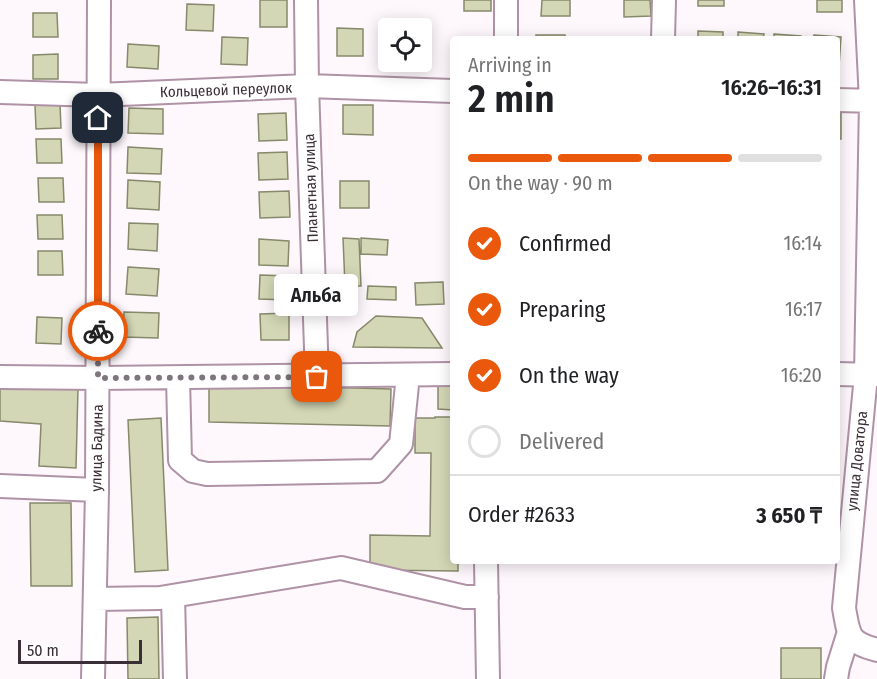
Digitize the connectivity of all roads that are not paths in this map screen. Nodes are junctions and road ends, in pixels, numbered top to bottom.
1 (99, 0) edge
2 (306, 0) edge
3 (506, 0) edge
4 (664, 0) edge
5 (866, 0) edge
6 (506, 36) edge
7 (663, 36) edge
8 (307, 87) junction
9 (450, 91) edge
10 (0, 92) edge
11 (98, 95) junction
12 (840, 100) edge
13 (874, 101) edge
14 (450, 374) edge
15 (840, 374) edge
16 (408, 375) junction
17 (871, 375) edge
18 (0, 377) edge
19 (317, 377) junction
20 (98, 378) junction
21 (178, 378) junction
22 (0, 486) edge
23 (97, 490) junction
24 (486, 564) edge
25 (173, 596) junction
26 (487, 597) junction
27 (95, 598) junction
28 (848, 635) junction
29 (877, 650) edge
30 (93, 679) edge
31 (175, 679) edge
32 (488, 679) edge
33 (837, 679) edge

1 - 11 street, улица Бадина
2 - 8 street, Планетная улица
3 - 6 street
4 - 7 street
5 - 13 street, улица Доватора
8 - 9 street, Кольцевой переулок
8 - 11 street, Кольцевой переулок
8 - 19 street, Планетная улица
10 - 11 street, Кольцевой переулок
11 - 20 street, улица Бадина
12 - 13 street
13 - 17 street, улица Доватора
14 - 16 street
15 - 17 street
16 - 19 street
16 - 21 street
17 - 28 street, улица Доватора
18 - 20 street
19 - 21 street
20 - 21 street
20 - 23 street, улица Бадина
22 - 23 street
23 - 27 street, улица Бадина
24 - 26 street
25 - 26 street
25 - 27 street
25 - 31 street
26 - 32 street
27 - 30 street, улица Бадина
28 - 29 street
28 - 33 street

